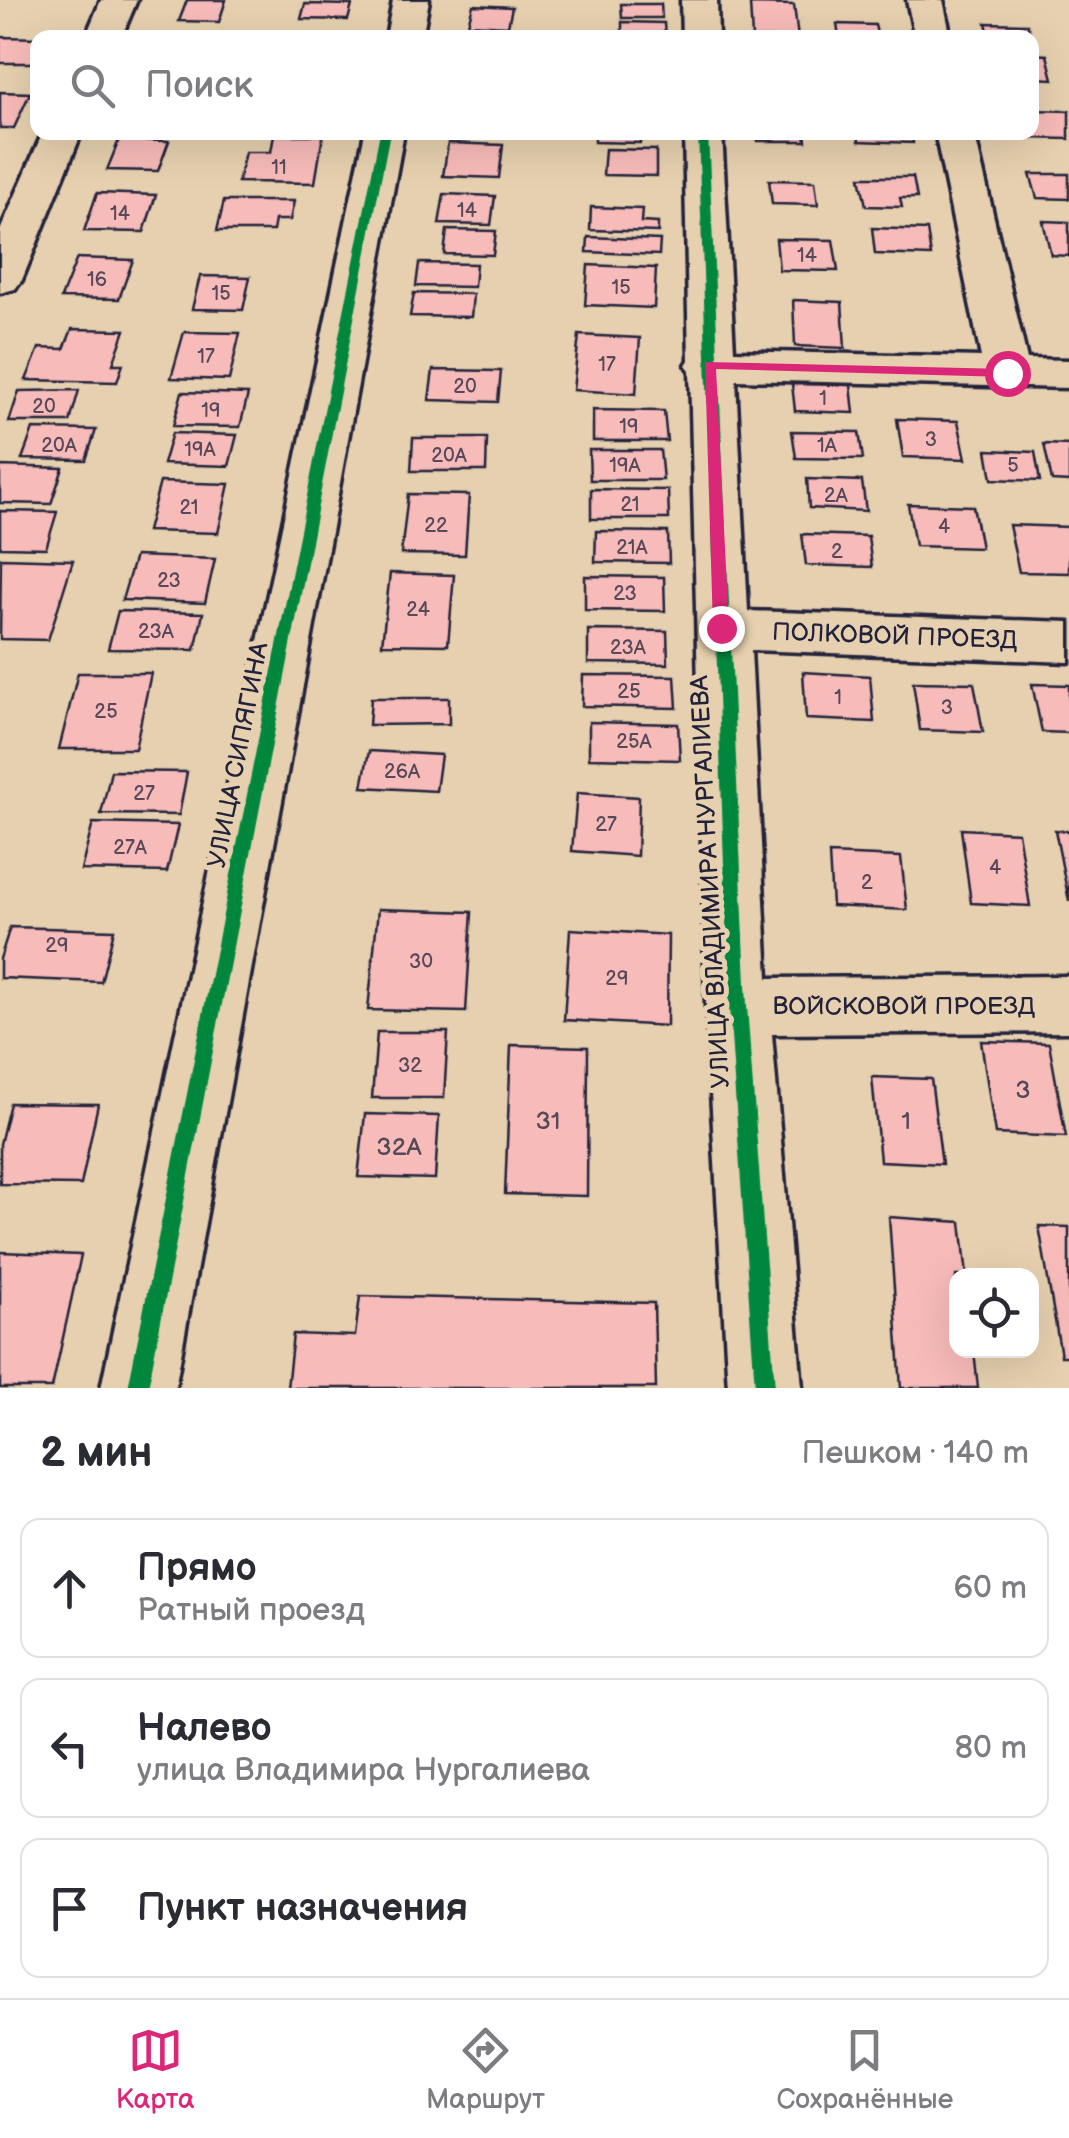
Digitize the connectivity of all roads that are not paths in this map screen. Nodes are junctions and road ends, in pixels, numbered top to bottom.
1 (120, 0) edge
2 (411, 0) edge
3 (699, 0) edge
4 (925, 0) edge
5 (107, 30) edge
6 (405, 30) edge
7 (700, 30) edge
8 (931, 30) edge
9 (60, 140) edge
10 (383, 140) edge
11 (702, 140) edge
12 (956, 140) edge
13 (0, 280) edge
14 (710, 365) junction
15 (1007, 373) junction
16 (1069, 374) edge
17 (721, 628) junction
18 (1069, 642) edge
19 (1069, 1004) edge
20 (738, 1006) junction
21 (138, 1388) edge
22 (765, 1388) edge

1 - 5 street
2 - 6 street
3 - 7 street
4 - 8 street
9 - 13 street
10 - 21 street, УЛИЦА СИПЯГИНА
11 - 14 street, УЛИЦА ВЛАДИМИРА НУРГАЛИЕВА
12 - 15 street
14 - 15 street
14 - 17 street, УЛИЦА ВЛАДИМИРА НУРГАЛИЕВА
15 - 16 street
17 - 18 street, ПОЛКОВОЙ ПРОЕЗД
17 - 20 street, УЛИЦА ВЛАДИМИРА НУРГАЛИЕВА
19 - 20 street, ВОЙСКОВОЙ ПРОЕЗД
20 - 22 street, УЛИЦА ВЛАДИМИРА НУРГАЛИЕВА

